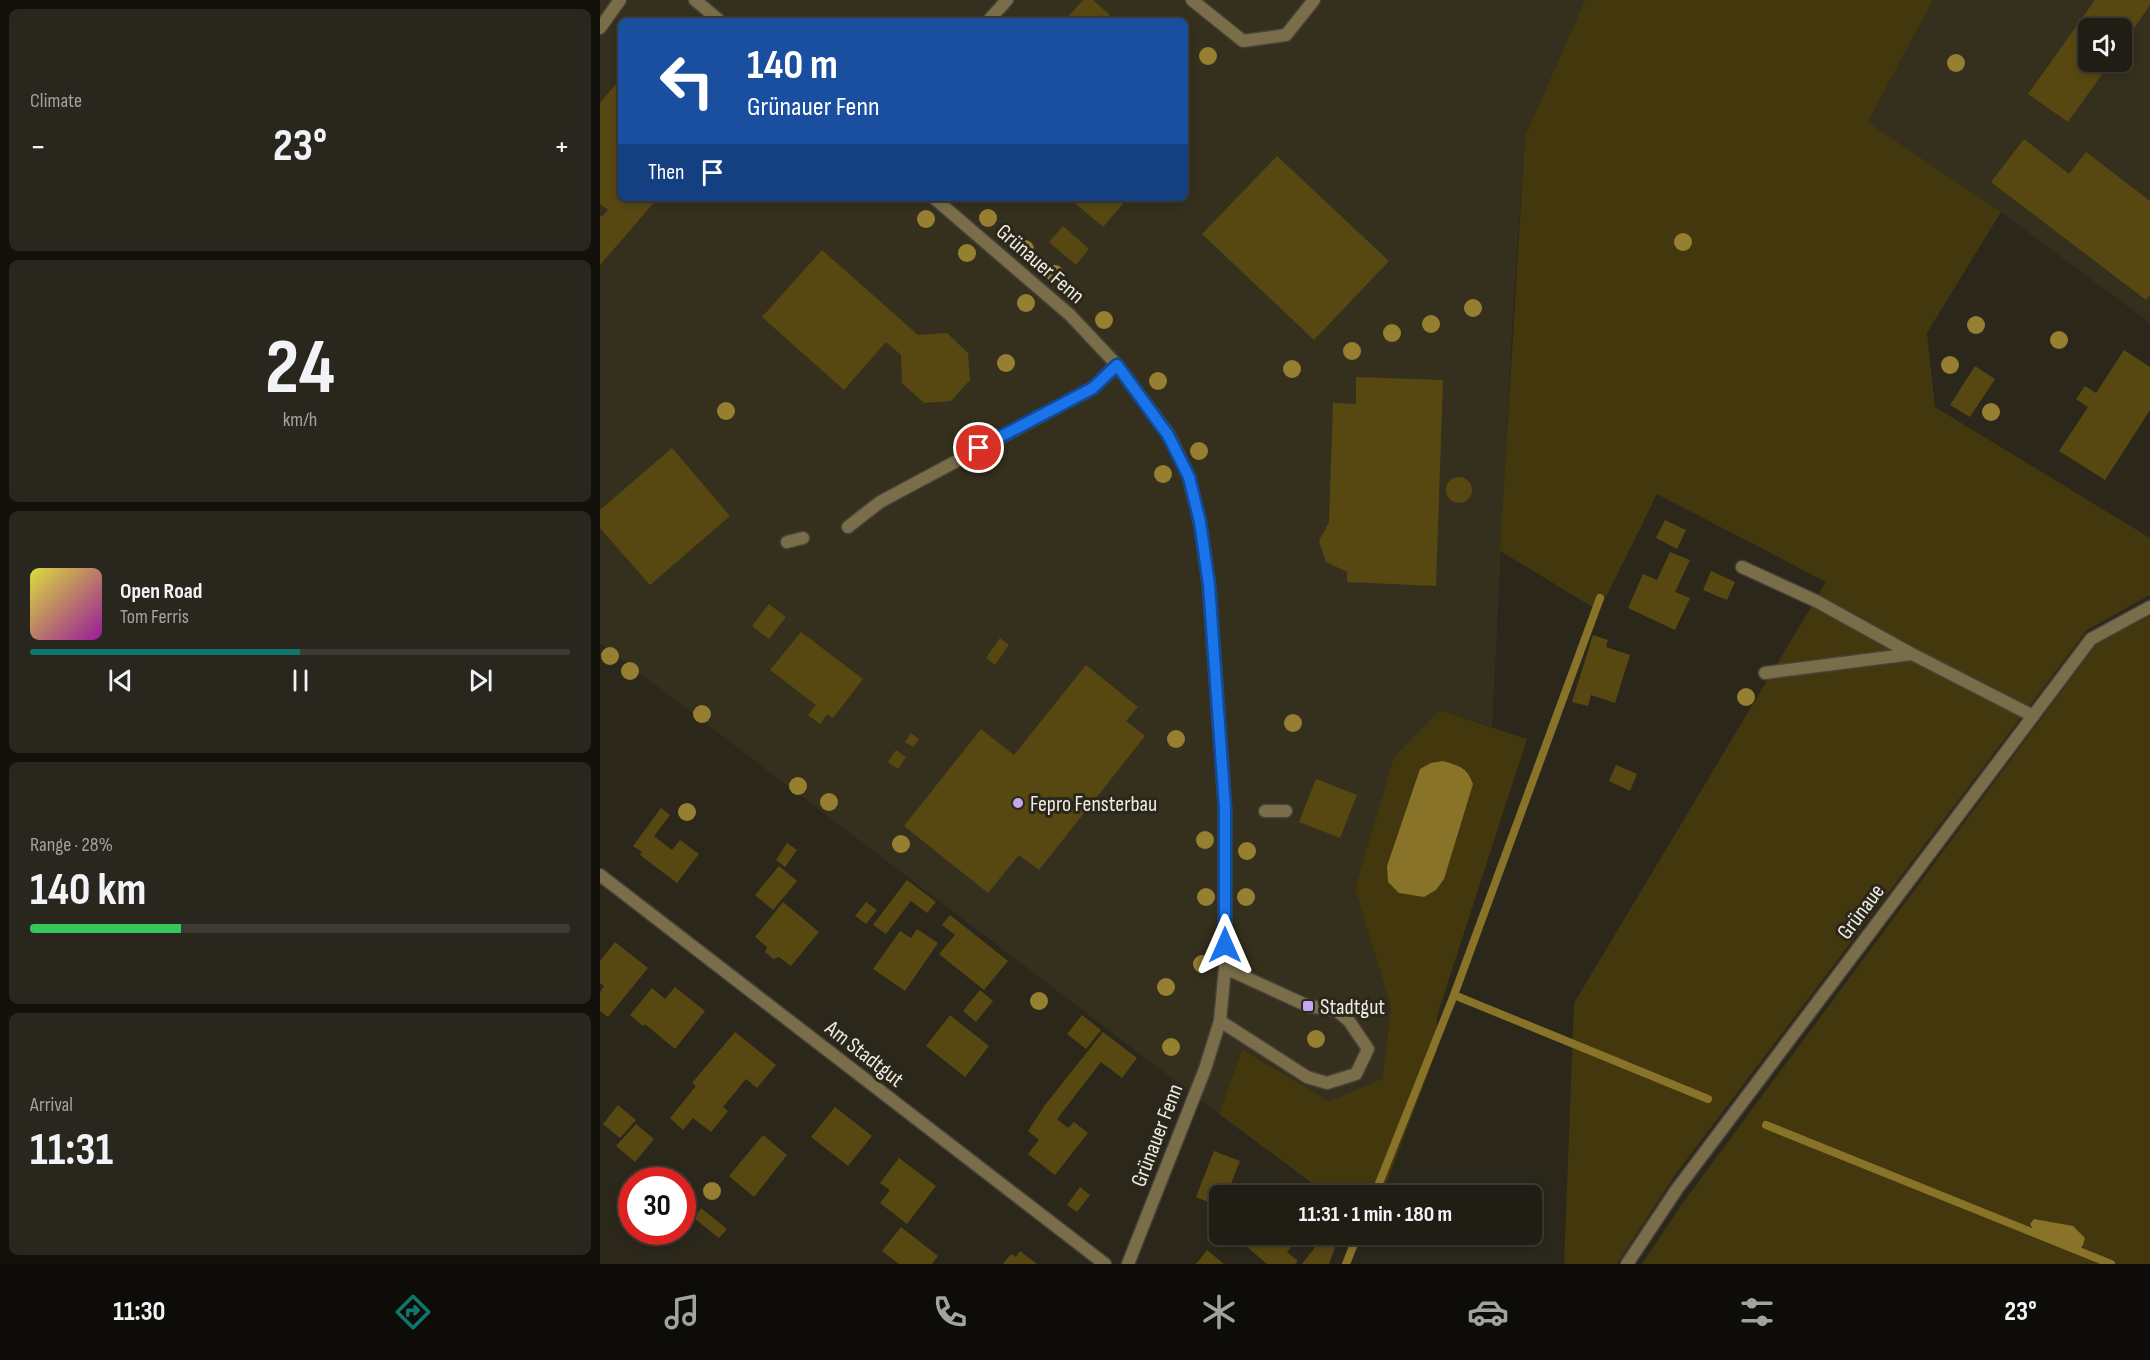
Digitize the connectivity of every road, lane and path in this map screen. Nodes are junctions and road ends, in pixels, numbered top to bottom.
1 (620, 0) edge
2 (695, 0) edge
3 (1006, 0) edge
4 (1192, 0) edge
5 (1314, 0) edge
6 (716, 18) edge
7 (991, 18) edge
8 (600, 28) edge
9 (937, 201) edge
10 (1117, 365) junction
11 (848, 527) dead end
12 (803, 538) dead end
13 (787, 542) dead end
14 (1742, 567) dead end
15 (2150, 607) edge
16 (1912, 654) junction
17 (1765, 673) dead end
18 (2033, 716) junction
19 (1265, 811) dead end
20 (1286, 811) dead end
21 (600, 875) edge
22 (1225, 968) junction
23 (1220, 1021) junction
24 (1105, 1264) edge
25 (1128, 1264) edge
26 (1628, 1264) edge

1 - 8 street
2 - 6 street
3 - 7 street
4 - 5 street
9 - 10 street, Grünauer Fenn
10 - 11 street
10 - 22 street, Grünauer Fenn
12 - 13 street
14 - 16 street
15 - 18 street, Grünaue
16 - 17 street
16 - 18 street
18 - 26 street, Grünaue
19 - 20 street
21 - 24 street, Am Stadtgut
22 - 23 street, Grünauer Fenn
22 - 23 street
23 - 25 street, Grünauer Fenn

